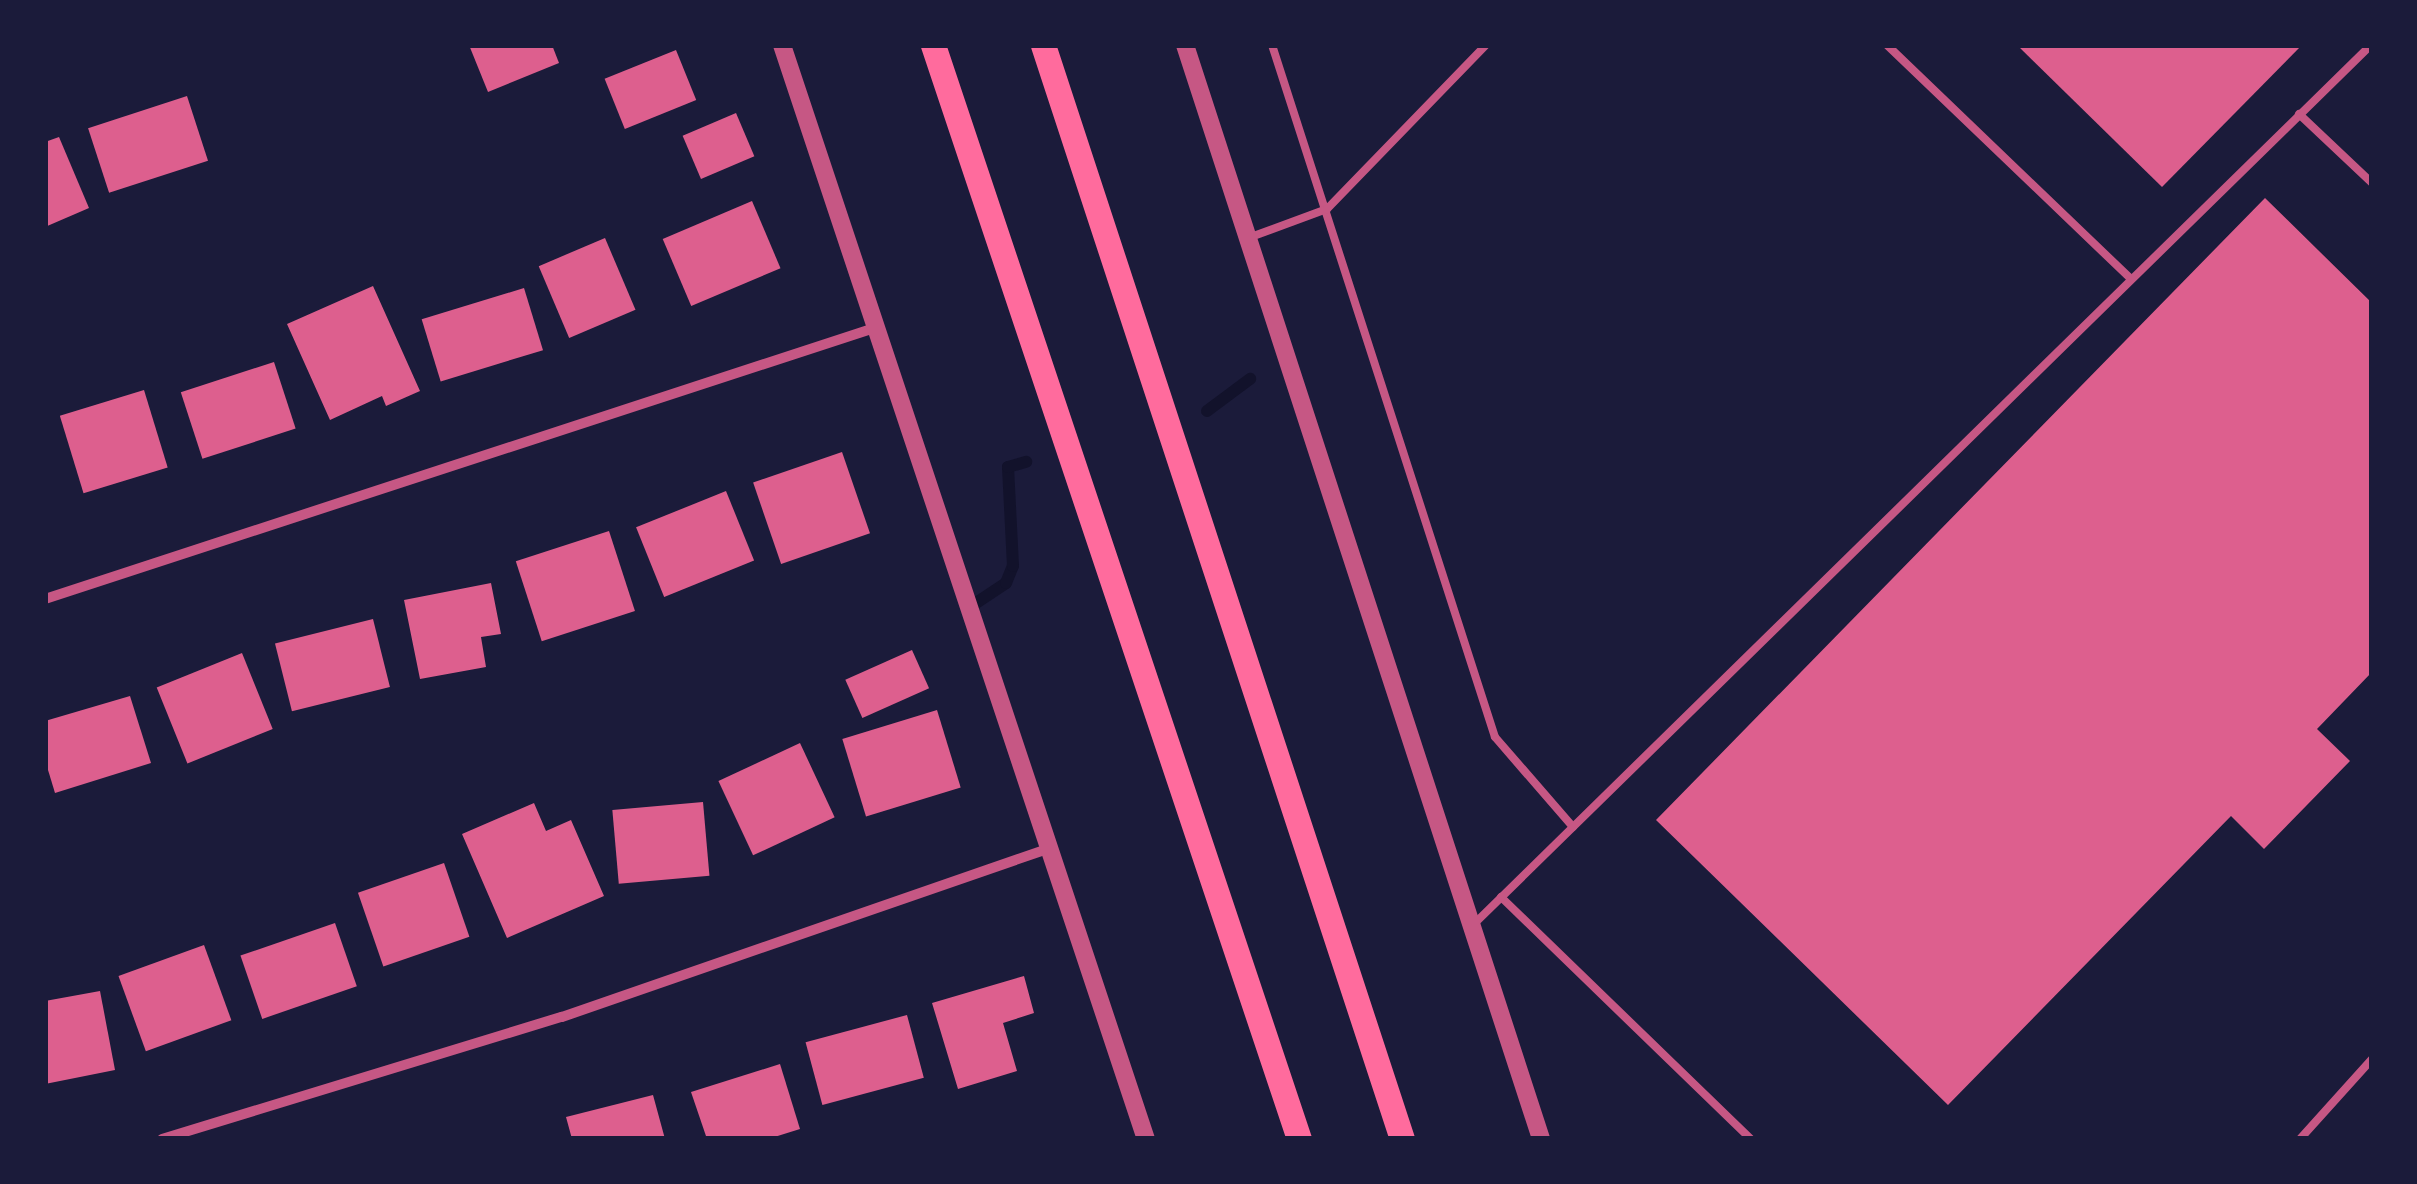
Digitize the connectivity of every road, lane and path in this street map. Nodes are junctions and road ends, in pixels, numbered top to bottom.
1 (782, 45) edge
2 (933, 45) edge
3 (1043, 45) edge
4 (1185, 45) edge
5 (1272, 45) edge
6 (1486, 45) edge
7 (1887, 45) edge
8 (2371, 45) edge
9 (2300, 114) junction
10 (2372, 183) edge
11 (1327, 209) junction
12 (1248, 238) junction
13 (2130, 279) junction
14 (877, 327) junction
15 (45, 599) edge
16 (1573, 827) junction
17 (1050, 848) junction
18 (1502, 897) junction
19 (1472, 926) junction
20 (2372, 1058) edge
21 (162, 1139) edge
22 (1146, 1139) edge
23 (1299, 1139) edge
24 (1402, 1139) edge
25 (1541, 1139) edge
26 (1750, 1139) edge
27 (2300, 1139) edge

1 - 14 street
2 - 23 main road
3 - 24 main road
4 - 12 street
5 - 11 lane
6 - 11 lane
7 - 13 lane
8 - 9 lane
9 - 10 lane
9 - 13 lane
11 - 12 lane
11 - 16 lane
12 - 19 street
13 - 16 lane
14 - 15 street
14 - 17 street
16 - 18 lane
17 - 21 street
17 - 22 street
18 - 19 lane
18 - 26 lane
19 - 25 street
20 - 27 lane

